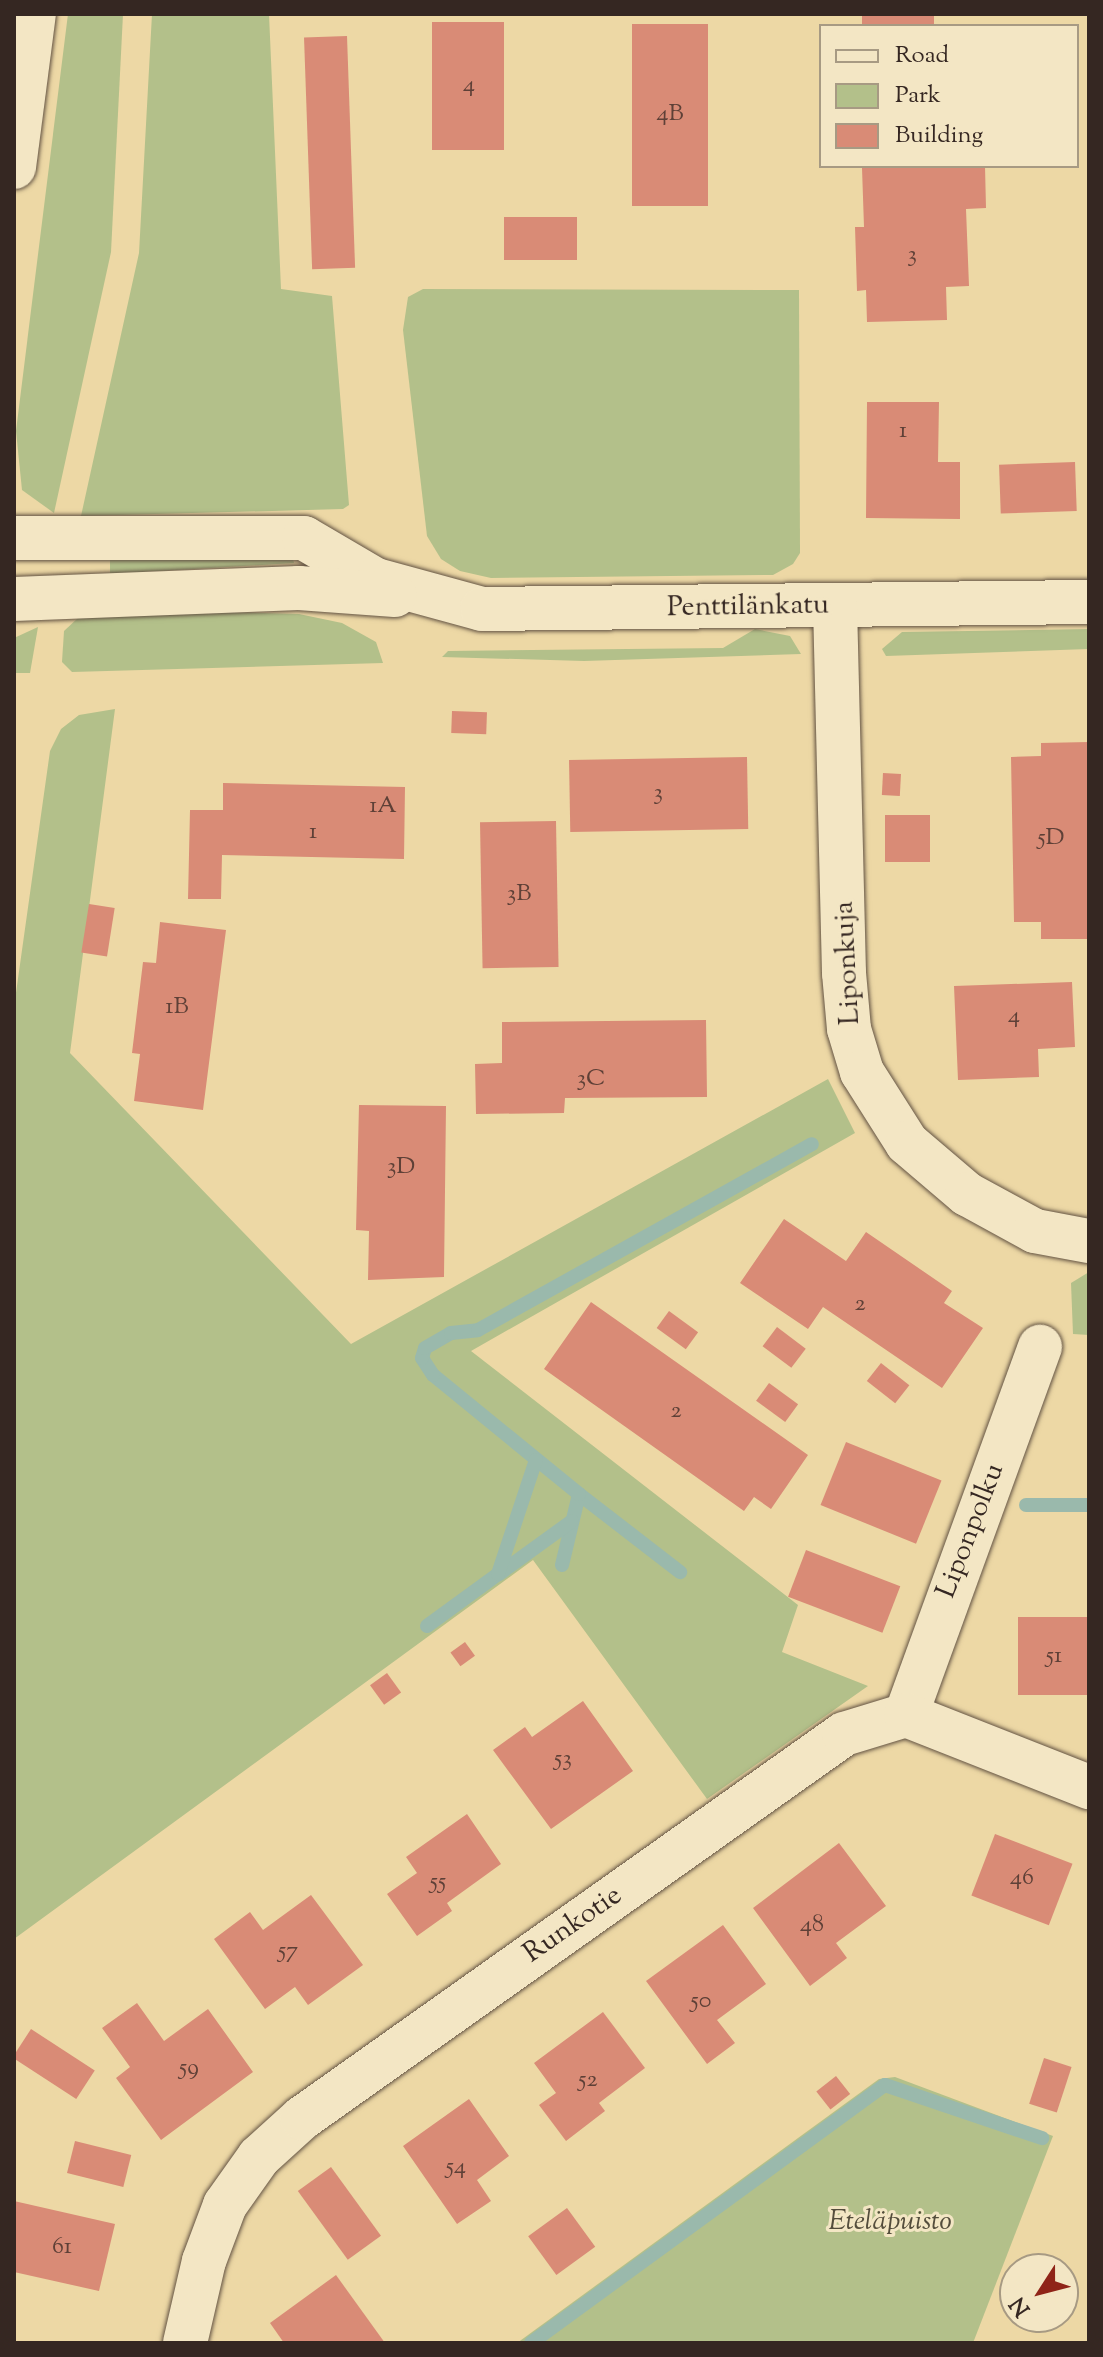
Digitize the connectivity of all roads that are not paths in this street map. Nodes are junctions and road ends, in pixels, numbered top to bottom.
1 (34, 14) edge
2 (14, 167) edge
3 (14, 538) edge
4 (393, 586) junction
5 (14, 599) edge
6 (1089, 602) edge
7 (835, 605) junction
8 (1089, 1241) edge
9 (1040, 1347) dead end
10 (906, 1715) junction
11 (1089, 1787) edge
12 (185, 2343) edge

1 - 2 street
3 - 4 street, Penttilänkatu
4 - 5 street, Penttilänkatu
4 - 7 street, Penttilänkatu
6 - 7 street, Penttilänkatu
7 - 8 street, Liponkuja
9 - 10 street, Liponpolku
10 - 11 street
10 - 12 street, Runkotie

